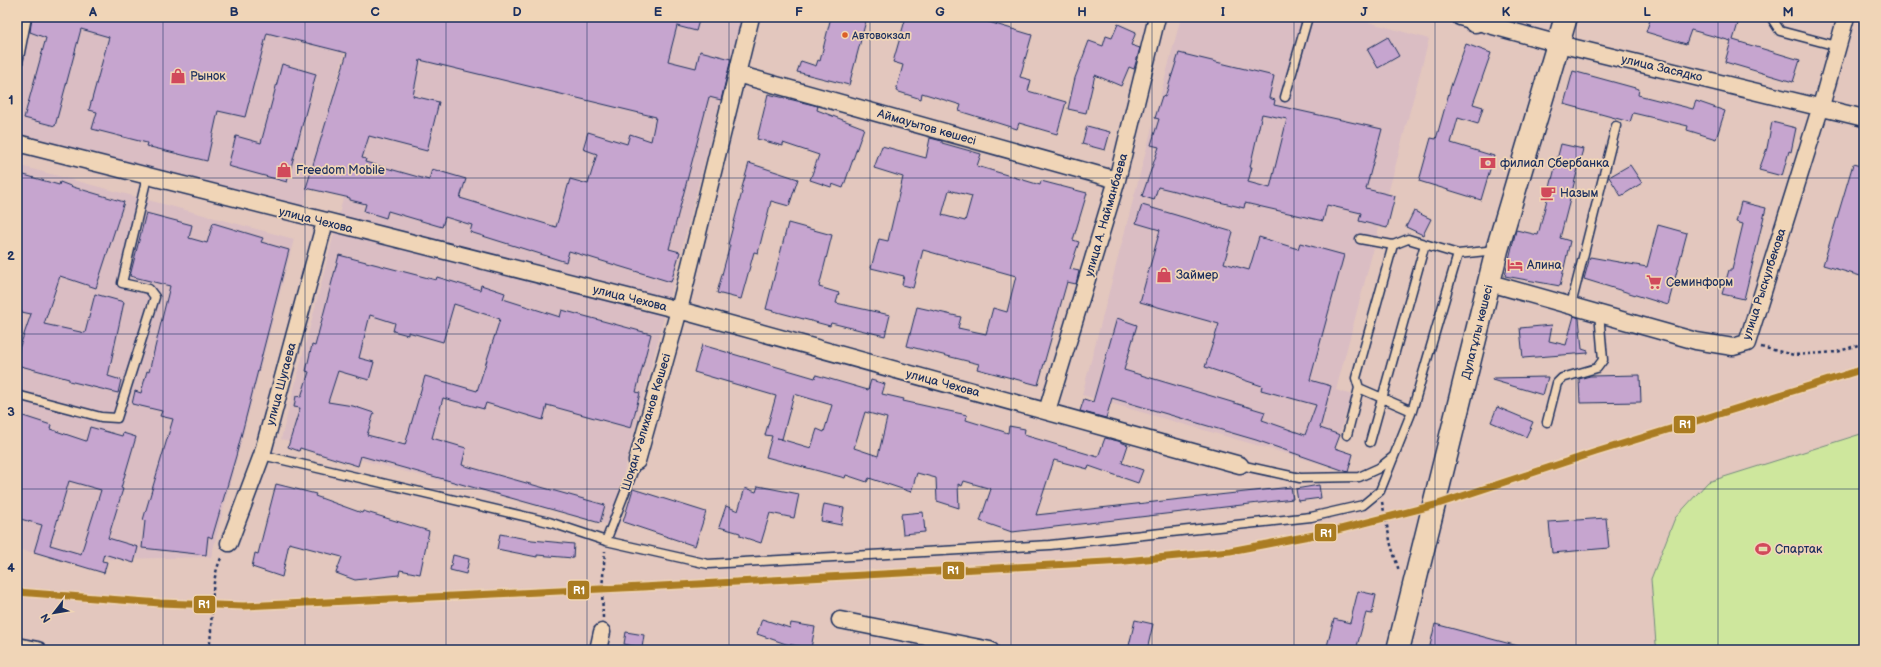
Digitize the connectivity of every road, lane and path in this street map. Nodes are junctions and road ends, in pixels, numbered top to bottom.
1 (27, 17) edge
2 (751, 17) edge
3 (1157, 17) edge
4 (1308, 17) edge
5 (1566, 17) edge
6 (1771, 17) edge
7 (1846, 17) edge
8 (1473, 18) edge
9 (1559, 44) junction
10 (1837, 46) junction
11 (17, 68) edge
12 (737, 74) junction
13 (1285, 97) dead end
14 (1821, 106) junction
15 (1864, 118) edge
16 (1616, 126) dead end
17 (17, 143) edge
18 (147, 177) junction
19 (1117, 180) junction
20 (325, 222) junction
21 (1360, 239) dead end
22 (1425, 244) junction
23 (1393, 246) junction
24 (1497, 250) junction
25 (1458, 254) junction
26 (1490, 283) junction
27 (1571, 305) junction
28 (679, 310) junction
29 (1599, 313) junction
30 (1864, 342) edge
31 (1747, 343) junction
32 (1359, 388) junction
33 (17, 396) edge
34 (1381, 398) junction
35 (1047, 411) junction
36 (1412, 411) junction
37 (1547, 422) dead end
38 (1348, 435) dead end
39 (1370, 442) dead end
40 (262, 455) junction
41 (1394, 456) junction
42 (637, 461) joint
43 (1240, 465) joint
44 (1380, 491) junction
45 (606, 541) junction
46 (229, 543) joint
47 (1400, 574) dead end
48 (840, 620) dead end
49 (602, 632) joint
50 (17, 646) edge
51 (38, 650) edge
52 (209, 650) edge
53 (598, 650) edge
54 (990, 650) edge
55 (1398, 650) edge

1 - 11 lane
2 - 12 street, Шоқан Уәлиханов Көшесі
3 - 19 street, улица А. Найманбаева
4 - 13 lane
5 - 9 street, Дулатұлы көшесі
6 - 10 lane
7 - 10 street, улица Рыскулбекова
8 - 9 street, улица Засядко
9 - 14 street, улица Засядко
9 - 24 street, Дулатұлы көшесі
10 - 14 street, улица Рыскулбекова
12 - 19 street, Аймауытов көшесі
12 - 28 street, Шоқан Уәлиханов Көшесі
14 - 15 street, улица Засядко
14 - 31 street, улица Рыскулбекова
16 - 27 lane
17 - 18 street, улица Чехова
18 - 20 street, улица Чехова
18 - 33 lane
19 - 35 street, улица А. Найманбаева
20 - 28 street, улица Чехова
20 - 40 street, улица Шугаева
21 - 23 lane
22 - 23 lane
22 - 25 lane
22 - 34 lane
23 - 32 lane
24 - 25 lane
24 - 26 street, Дулатұлы көшесі
25 - 36 lane
26 - 27 street, улица Рыскулбекова
26 - 55 street, Дулатұлы көшесі
27 - 29 street, улица Рыскулбекова
28 - 35 street, улица Чехова
28 - 42 street, Шоқан Уәлиханов Көшесі
29 - 31 street, улица Рыскулбекова
29 - 37 lane
30 - 31 path
32 - 34 lane
32 - 38 lane
34 - 36 lane
34 - 39 lane
35 - 43 street, улица Чехова
36 - 41 lane
40 - 45 lane
40 - 46 street, улица Шугаева
41 - 43 lane
41 - 44 lane
42 - 45 lane, Шоқан Уәлиханов Көшесі
44 - 45 lane
44 - 47 path
45 - 49 path
46 - 52 path
48 - 54 street
49 - 53 street
50 - 51 street

